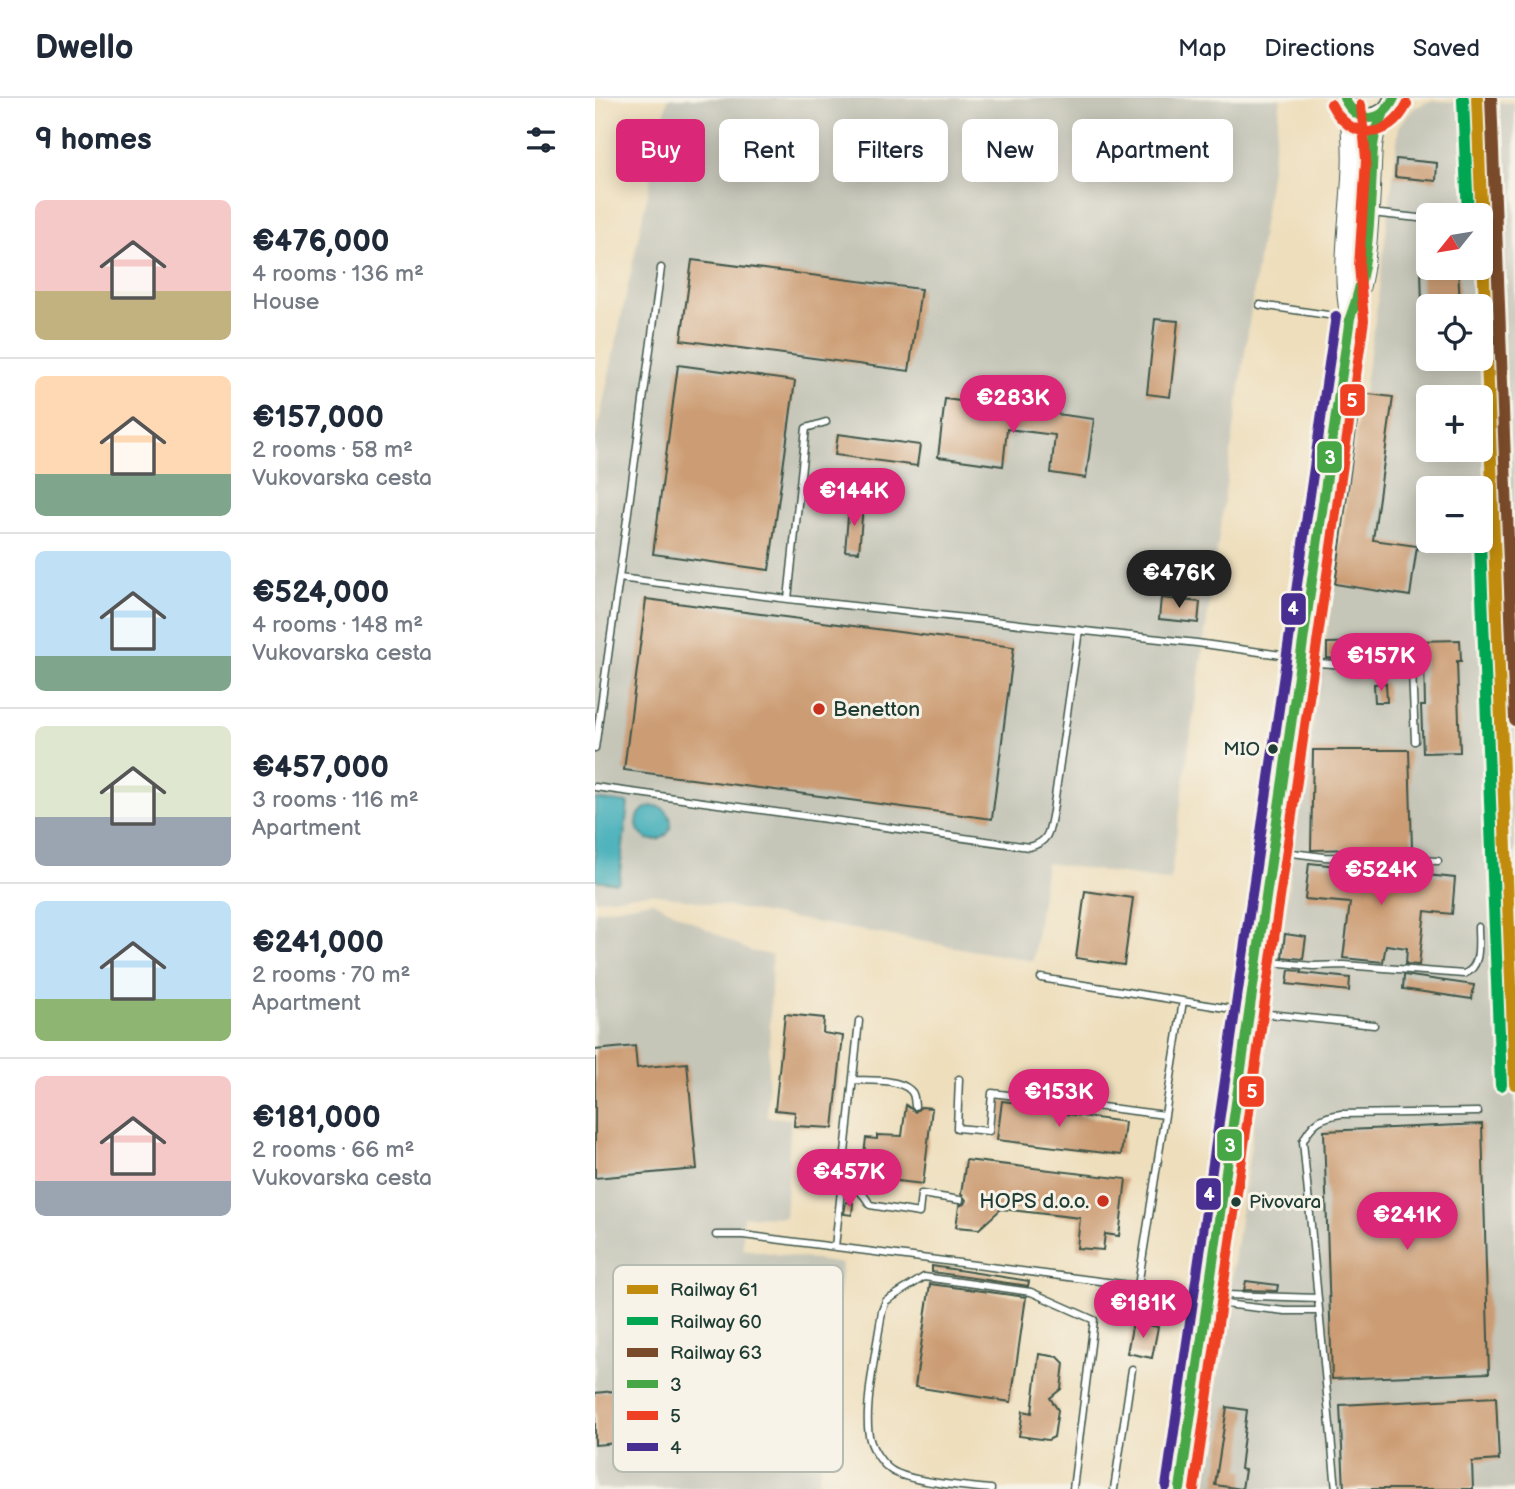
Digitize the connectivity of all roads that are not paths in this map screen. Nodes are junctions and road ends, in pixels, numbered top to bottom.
1 (1346, 102) edge
2 (1392, 104) edge
3 (1369, 213) junction
4 (1416, 218) edge
5 (661, 268) dead end
6 (1260, 305) dead end
7 (1350, 318) junction
8 (826, 422) dead end
9 (619, 578) junction
10 (787, 599) junction
11 (1079, 630) junction
12 (1302, 658) junction
13 (1415, 741) dead end
14 (595, 748) edge
15 (595, 787) edge
16 (1274, 850) junction
17 (1438, 862) dead end
18 (1478, 927) dead end
19 (1257, 961) junction
20 (1041, 978) dead end
21 (1183, 1001) junction
22 (1250, 1012) junction
23 (859, 1021) dead end
24 (1374, 1025) dead end
25 (959, 1079) dead end
26 (853, 1080) junction
27 (915, 1106) dead end
28 (1478, 1112) dead end
29 (1165, 1115) junction
30 (842, 1185) junction
31 (960, 1200) dead end
32 (716, 1235) dead end
33 (835, 1247) junction
34 (1138, 1286) junction
35 (1209, 1297) junction
36 (1318, 1298) junction
37 (1319, 1311) junction
38 (1132, 1369) dead end
39 (973, 1488) edge
40 (991, 1489) edge
41 (1073, 1489) edge
42 (1114, 1489) edge
43 (1180, 1489) edge
44 (1336, 1489) edge

1 - 2 main road
1 - 7 main road
2 - 3 main road
3 - 4 lane
3 - 7 main road
5 - 9 lane
6 - 7 lane
7 - 12 main road
8 - 10 lane
9 - 10 lane
9 - 14 lane
10 - 11 lane
11 - 12 lane
11 - 15 lane
12 - 13 lane
12 - 16 main road
16 - 17 lane
16 - 19 main road
18 - 19 lane
19 - 22 main road
20 - 21 lane
21 - 22 lane
21 - 29 lane
22 - 24 lane
22 - 35 main road
23 - 26 lane
25 - 29 lane
26 - 27 lane
26 - 30 lane
28 - 36 lane
29 - 34 lane
30 - 31 lane
30 - 33 lane
32 - 33 lane
33 - 34 lane
34 - 35 lane
35 - 36 lane
35 - 37 lane
35 - 43 main road
36 - 37 lane
37 - 44 lane
38 - 42 lane
39 - 40 lane
39 - 41 lane

